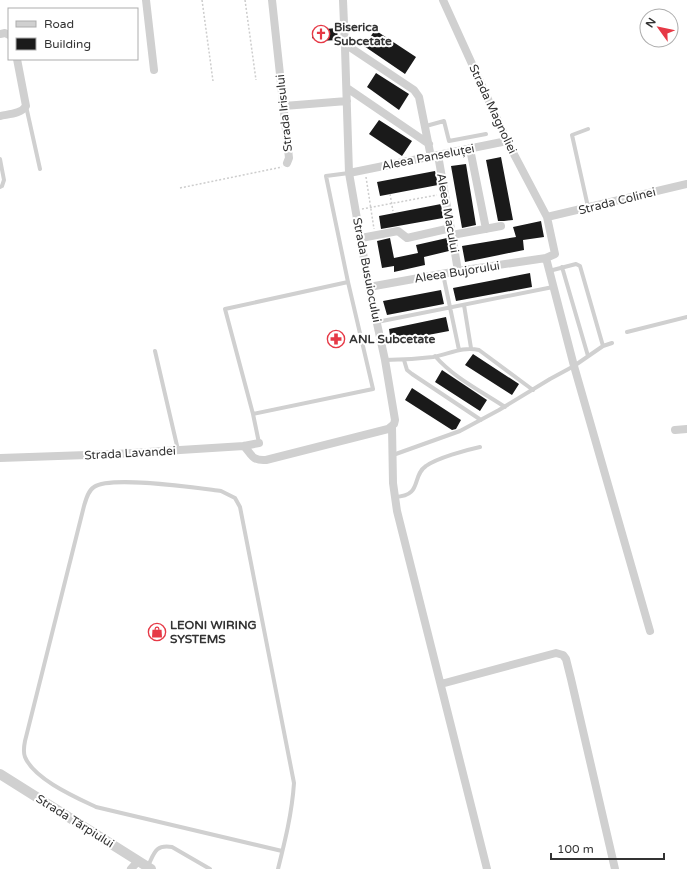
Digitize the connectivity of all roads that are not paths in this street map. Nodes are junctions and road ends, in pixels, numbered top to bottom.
1 (146, 0) edge
2 (272, 0) edge
3 (343, 0) edge
4 (443, 0) edge
5 (345, 44) junction
6 (17, 60) edge
7 (154, 70) dead end
8 (346, 88) junction
9 (347, 101) junction
10 (26, 106) junction
11 (284, 106) junction
12 (0, 116) edge
13 (426, 126) junction
14 (588, 129) dead end
15 (486, 134) dead end
16 (507, 141) junction
17 (429, 144) junction
18 (470, 149) junction
19 (434, 156) junction
20 (0, 159) edge
21 (288, 163) road end
22 (40, 169) dead end
23 (348, 173) junction
24 (687, 184) edge
25 (0, 187) edge
26 (588, 207) junction
27 (547, 217) junction
28 (501, 226) dead end
29 (486, 229) junction
30 (452, 231) junction
31 (361, 238) junction
32 (546, 258) junction
33 (562, 267) junction
34 (458, 271) junction
35 (549, 271) junction
36 (443, 274) junction
37 (348, 282) junction
38 (369, 287) junction
39 (553, 287) junction
40 (464, 305) junction
41 (450, 307) junction
42 (687, 317) edge
43 (377, 322) junction
44 (627, 332) dead end
45 (612, 343) dead end
46 (603, 346) junction
47 (471, 348) junction
48 (459, 350) junction
49 (155, 351) dead end
50 (434, 356) junction
51 (588, 356) junction
52 (385, 360) junction
53 (404, 360) junction
54 (574, 366) junction
55 (533, 390) junction
56 (505, 407) junction
57 (253, 414) junction
58 (481, 420) junction
59 (392, 427) junction
60 (687, 429) edge
61 (675, 430) dead end
62 (259, 443) joint
63 (244, 446) junction
64 (480, 447) dead end
65 (178, 450) junction
66 (393, 455) junction
67 (0, 458) edge
68 (395, 497) junction
69 (650, 631) dead end
70 (441, 684) junction
71 (0, 774) edge
72 (282, 851) junction
73 (138, 861) junction
74 (149, 868) edge
75 (131, 869) edge
76 (210, 869) edge
77 (278, 869) edge
78 (487, 869) edge
79 (616, 869) edge

1 - 7 street
2 - 11 street, Strada Irisului
3 - 5 street, Strada Busuiocului
4 - 16 street, Strada Magnoliei
5 - 8 street, Strada Busuiocului
5 - 13 street, Aleea Macului
6 - 10 street
8 - 9 street, Strada Busuiocului
8 - 17 street
9 - 11 street
9 - 23 street, Strada Busuiocului
10 - 12 street
10 - 22 lane
11 - 21 street, Strada Irisului
13 - 15 lane
13 - 17 street, Aleea Macului
14 - 26 lane
16 - 18 street, Aleea Panseluței
16 - 27 street, Strada Magnoliei
17 - 19 street, Aleea Macului
18 - 19 street, Aleea Panseluței
18 - 29 street
19 - 23 street, Aleea Panseluței
19 - 30 street, Aleea Macului
20 - 25 lane
23 - 31 street, Strada Busuiocului
23 - 37 lane
24 - 26 street, Strada Colinei
26 - 27 street, Strada Colinei
27 - 32 street, Strada Magnoliei
28 - 29 street
29 - 30 street
30 - 31 street
30 - 34 street, Aleea Macului
31 - 38 street, Strada Busuiocului
32 - 34 street, Aleea Bujorului
32 - 35 street
33 - 35 lane
33 - 46 lane
33 - 51 lane
34 - 36 street, Aleea Bujorului
35 - 39 street
36 - 38 street, Aleea Bujorului
36 - 41 lane
37 - 57 lane
37 - 57 lane
38 - 43 street, Strada Busuiocului
39 - 40 lane
39 - 54 street
40 - 41 lane
40 - 47 lane
41 - 43 lane
41 - 48 lane
42 - 44 lane
43 - 52 street, Strada Busuiocului
45 - 46 lane
46 - 51 lane
47 - 48 lane
47 - 55 lane
48 - 50 lane
49 - 65 lane
50 - 53 lane
50 - 56 lane
51 - 54 lane
52 - 53 lane
52 - 59 street, Strada Busuiocului
53 - 58 lane
54 - 55 lane
54 - 69 street
55 - 56 lane
56 - 58 lane
57 - 62 lane
58 - 66 lane
59 - 63 street
59 - 66 street, Strada Busuiocului
60 - 61 street
62 - 63 street, Strada Lavandei
63 - 65 street, Strada Lavandei
64 - 68 lane
65 - 67 street, Strada Lavandei
66 - 68 street, Strada Busuiocului
68 - 70 street, Strada Busuiocului
70 - 78 street, Strada Busuiocului
70 - 79 street
71 - 73 street, Strada Tărpiului
72 - 72 lane
72 - 77 lane
73 - 74 street, Strada Tărpiului
73 - 75 street
74 - 76 lane

